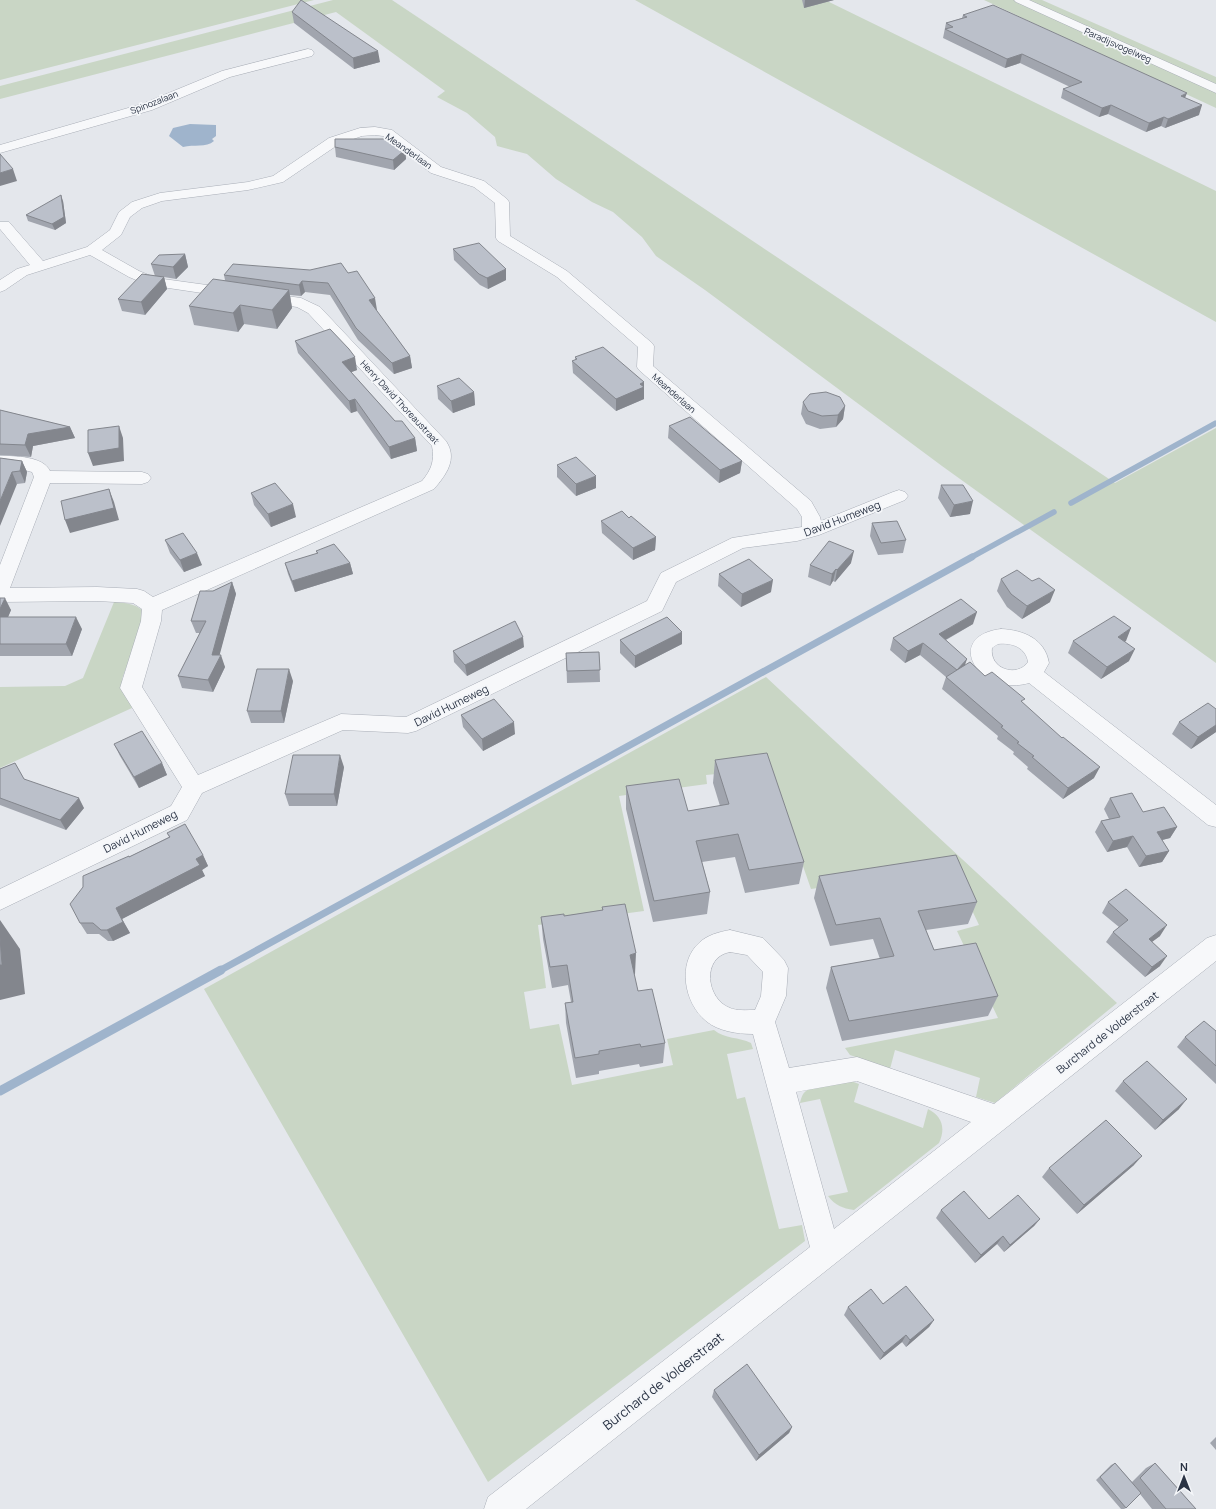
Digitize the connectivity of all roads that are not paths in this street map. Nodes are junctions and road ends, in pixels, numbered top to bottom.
1 (1020, 0) edge
2 (308, 52) dead end
3 (1216, 89) edge
4 (0, 149) edge
5 (4, 225) dead end
6 (92, 250) junction
7 (39, 266) junction
8 (0, 287) edge
9 (0, 462) edge
10 (43, 476) junction
11 (142, 478) dead end
12 (899, 496) dead end
13 (812, 531) junction
14 (0, 589) edge
15 (0, 595) edge
16 (152, 606) junction
17 (1032, 674) dead end
18 (194, 787) junction
19 (1216, 818) edge
20 (0, 900) edge
21 (1216, 946) edge
22 (762, 1022) dead end
23 (780, 1082) junction
24 (997, 1118) junction
25 (826, 1252) junction
26 (500, 1509) edge

1 - 3 street, Paradijsvogelweg
2 - 4 street, Spinozalaan
5 - 7 street
6 - 7 street, Meanderlaan
6 - 13 street, Meanderlaan
6 - 16 street, Henry David Thoreaustraat
7 - 8 street, Meanderlaan
9 - 10 street
10 - 11 street
10 - 14 street
12 - 13 street, David Humeweg
13 - 18 street, David Humeweg
15 - 16 street
16 - 18 street
17 - 19 street
18 - 20 street, David Humeweg
21 - 24 street, Burchard de Volderstraat
22 - 23 street
23 - 24 street
23 - 25 street
24 - 25 street, Burchard de Volderstraat
25 - 26 street, Burchard de Volderstraat

